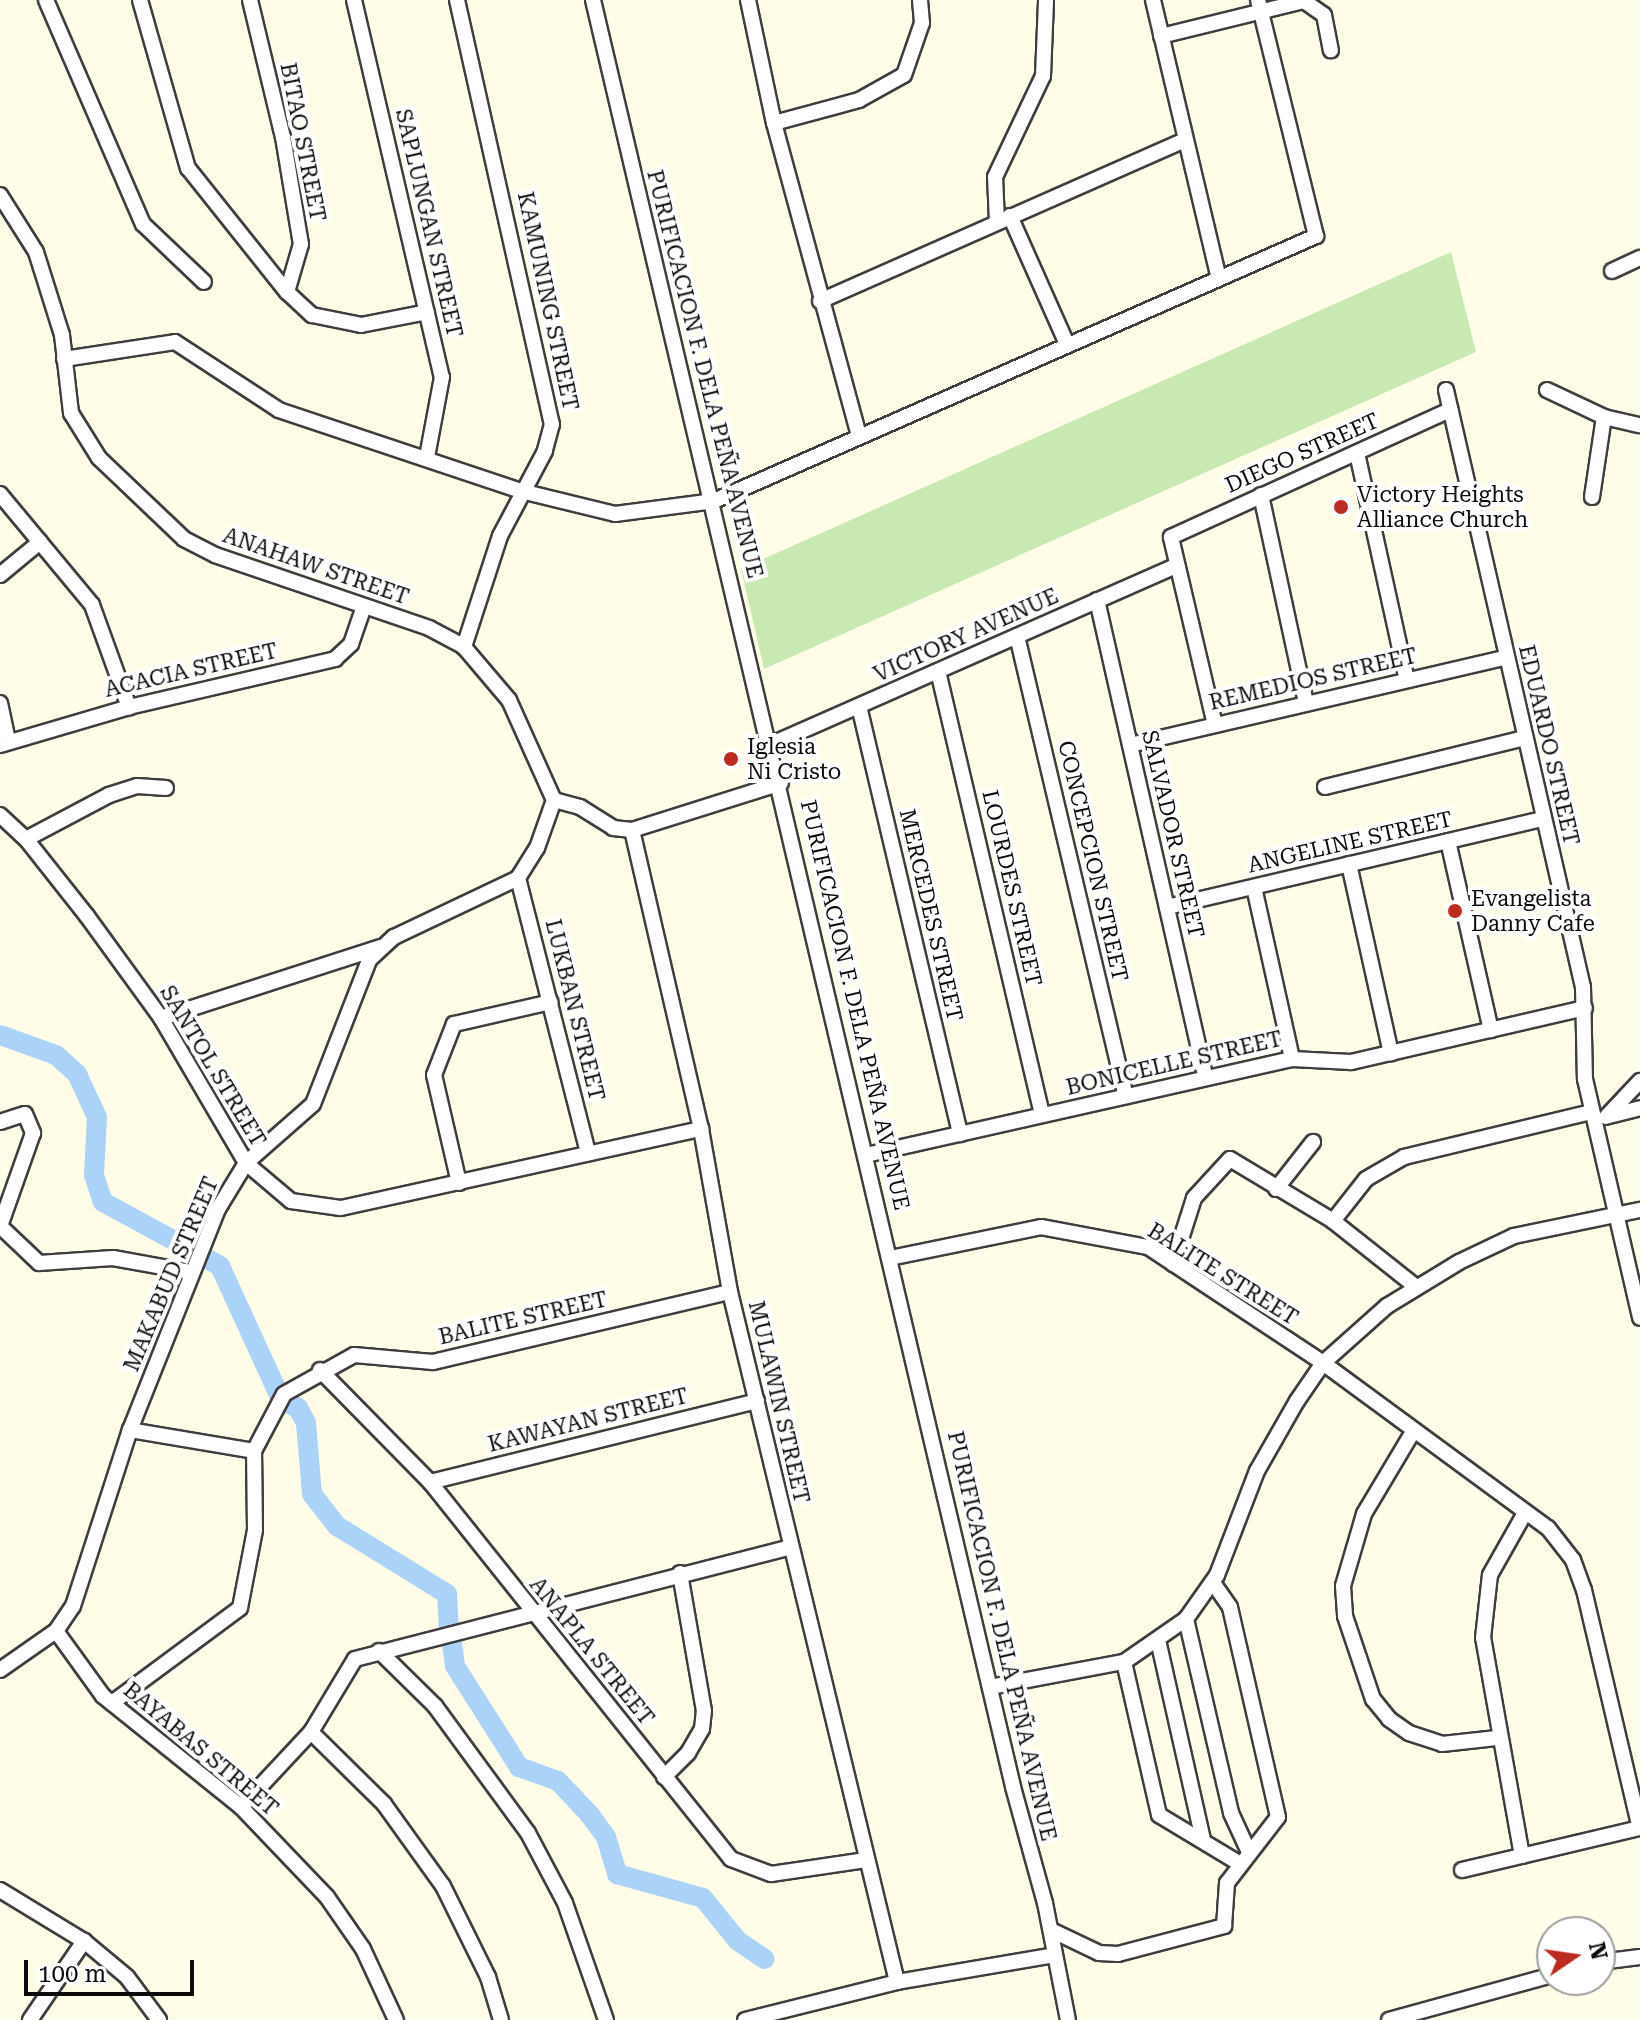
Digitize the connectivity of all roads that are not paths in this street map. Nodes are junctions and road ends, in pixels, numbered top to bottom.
1 (46, 0) edge
2 (140, 0) edge
3 (250, 0) edge
4 (354, 0) edge
5 (457, 0) edge
6 (593, 0) edge
7 (748, 0) edge
8 (920, 0) edge
9 (1046, 0) edge
10 (1153, 0) edge
11 (1260, 5) edge
12 (1161, 36) junction
13 (1331, 50) dead end
14 (774, 123) junction
15 (1185, 140) junction
16 (2, 202) edge
17 (1004, 219) junction
18 (1640, 258) edge
19 (1612, 271) dead end
20 (1218, 276) junction
21 (204, 282) dead end
22 (287, 292) junction
23 (820, 301) junction
24 (427, 312) junction
25 (1066, 342) junction
26 (64, 359) junction
27 (1446, 390) dead end
28 (1547, 390) dead end
29 (1450, 410) junction
30 (1604, 417) junction
31 (1640, 425) edge
32 (859, 435) junction
33 (1357, 453) junction
34 (427, 457) junction
35 (521, 491) junction
36 (0, 494) edge
37 (1261, 495) junction
38 (1592, 497) dead end
39 (714, 501) junction
40 (40, 542) junction
41 (1177, 565) junction
42 (0, 575) edge
43 (1097, 600) junction
44 (364, 607) junction
45 (1017, 636) junction
46 (464, 647) junction
47 (1507, 657) junction
48 (938, 671) junction
49 (1407, 680) junction
50 (0, 703) edge
51 (1306, 703) junction
52 (859, 706) junction
53 (129, 707) junction
54 (1215, 725) junction
55 (1525, 738) junction
56 (4, 742) edge
57 (772, 744) junction
58 (1130, 745) junction
59 (781, 783) junction
60 (1325, 787) dead end
61 (166, 788) dead end
62 (554, 800) junction
63 (0, 815) edge
64 (1543, 819) junction
65 (632, 830) junction
66 (26, 839) junction
67 (1448, 841) junction
68 (1349, 864) junction
69 (518, 878) junction
70 (1254, 887) junction
71 (1167, 907) junction
72 (381, 947) junction
73 (551, 1002) junction
74 (1585, 1008) junction
75 (161, 1018) junction
76 (1491, 1030) junction
77 (1391, 1053) junction
78 (1292, 1059) junction
79 (1206, 1078) junction
80 (1640, 1081) edge
81 (1126, 1096) junction
82 (1640, 1108) edge
83 (1042, 1115) junction
84 (1598, 1118) junction
85 (0, 1122) edge
86 (701, 1129) junction
87 (960, 1134) junction
88 (1313, 1142) dead end
89 (588, 1153) junction
90 (866, 1155) junction
91 (246, 1163) junction
92 (459, 1183) junction
93 (1276, 1189) junction
94 (1640, 1210) edge
95 (1617, 1215) junction
96 (1333, 1221) junction
97 (0, 1226) edge
98 (890, 1258) junction
99 (1173, 1264) junction
100 (190, 1272) junction
101 (1415, 1286) junction
102 (730, 1292) junction
103 (1640, 1318) edge
104 (1323, 1363) junction
105 (320, 1370) junction
106 (757, 1401) junction
107 (130, 1430) junction
108 (1414, 1430) junction
109 (254, 1451) junction
110 (430, 1482) junction
111 (1525, 1513) junction
112 (790, 1547) junction
113 (680, 1573) junction
114 (1213, 1583) junction
115 (532, 1612) junction
116 (1186, 1619) junction
117 (56, 1631) junction
118 (1158, 1640) junction
119 (379, 1651) junction
120 (1124, 1662) junction
121 (0, 1670) edge
122 (990, 1687) junction
123 (112, 1703) junction
124 (311, 1732) junction
125 (1497, 1738) junction
126 (664, 1777) junction
127 (241, 1807) junction
128 (1640, 1828) edge
129 (1203, 1840) junction
130 (1248, 1850) junction
131 (1522, 1856) junction
132 (866, 1860) junction
133 (1239, 1863) junction
134 (1462, 1870) dead end
135 (0, 1890) edge
136 (1051, 1930) junction
137 (84, 1941) junction
138 (1055, 1955) junction
139 (1640, 1957) edge
140 (1616, 1960) edge
141 (1536, 1980) edge
142 (897, 1982) junction
143 (1420, 2016) edge
144 (30, 2020) edge
145 (159, 2020) edge
146 (396, 2020) edge
147 (501, 2020) edge
148 (606, 2020) edge
149 (745, 2020) edge
150 (1068, 2020) edge
151 (1389, 2020) edge

1 - 21 street
2 - 22 street
3 - 22 street, BITAO STREET
4 - 24 street, SAPLUNGAN STREET
5 - 35 street, KAMUNING STREET
6 - 39 street, PURIFICACION F. DELA PEÑA AVENUE
7 - 14 street
8 - 14 street
9 - 17 street
10 - 12 street
11 - 12 street
11 - 13 street
11 - 20 street
12 - 15 street
14 - 23 street
15 - 17 street
15 - 20 street
16 - 26 street, ANAHAW STREET
17 - 23 street
17 - 25 street
18 - 19 street
20 - 25 street
22 - 24 street
23 - 32 street
24 - 34 street, SAPLUNGAN STREET
25 - 32 street
26 - 34 street
26 - 44 street, ANAHAW STREET
27 - 29 street, EDUARDO STREET
28 - 30 street
29 - 33 street, DIEGO STREET
29 - 47 street, EDUARDO STREET
30 - 31 street
30 - 38 street
32 - 39 street
33 - 37 street, DIEGO STREET
33 - 49 street
34 - 35 street
35 - 39 street
35 - 46 street, KAMUNING STREET
36 - 40 street
37 - 41 street, DIEGO STREET
37 - 51 street
39 - 57 street, PURIFICACION F. DELA PEÑA AVENUE
40 - 42 street
40 - 53 street
41 - 43 street, VICTORY AVENUE
41 - 54 street
43 - 45 street, VICTORY AVENUE
43 - 58 street, SALVADOR STREET
44 - 46 street, ANAHAW STREET
44 - 53 street, ACACIA STREET
45 - 48 street, VICTORY AVENUE
45 - 81 street, CONCEPCION STREET
46 - 62 street, ANAHAW STREET
47 - 49 street, REMEDIOS STREET
47 - 55 street, EDUARDO STREET
48 - 52 street, VICTORY AVENUE
48 - 83 street, LOURDES STREET
49 - 51 street, REMEDIOS STREET
50 - 56 street
51 - 54 street, REMEDIOS STREET
52 - 57 street, VICTORY AVENUE
52 - 87 street, MERCEDES STREET
53 - 56 street, ACACIA STREET
54 - 58 street, REMEDIOS STREET
55 - 60 street
55 - 64 street, EDUARDO STREET
57 - 59 street, PURIFICACION F. DELA PEÑA AVENUE
58 - 71 street, SALVADOR STREET
59 - 65 street
59 - 90 street, PURIFICACION F. DELA PEÑA AVENUE
61 - 66 street
62 - 65 street
62 - 69 street
63 - 66 street, SANTOL STREET
64 - 67 street, ANGELINE STREET
64 - 74 street, EDUARDO STREET
65 - 86 street, MULAWIN STREET
66 - 75 street, SANTOL STREET
67 - 68 street, ANGELINE STREET
67 - 76 street
68 - 70 street, ANGELINE STREET
68 - 77 street
69 - 72 street, MAKABUD STREET
69 - 73 street, LUKBAN STREET
70 - 71 street, ANGELINE STREET
70 - 78 street
71 - 79 street, SALVADOR STREET
72 - 75 street
72 - 91 street, MAKABUD STREET
73 - 89 street, LUKBAN STREET
73 - 92 street
74 - 76 street, BONICELLE STREET
74 - 84 street, EDUARDO STREET
75 - 91 street, SANTOL STREET
76 - 77 street, BONICELLE STREET
77 - 78 street, BONICELLE STREET
78 - 79 street, BONICELLE STREET
79 - 81 street, BONICELLE STREET
80 - 84 street
81 - 83 street, BONICELLE STREET
82 - 84 street
83 - 87 street, BONICELLE STREET
84 - 95 street, EDUARDO STREET
84 - 96 street
85 - 97 street
86 - 89 street, SANTOL STREET
86 - 102 street, MULAWIN STREET
87 - 90 street, BONICELLE STREET
88 - 93 street
89 - 92 street, SANTOL STREET
90 - 98 street, PURIFICACION F. DELA PEÑA AVENUE
91 - 92 street, SANTOL STREET
91 - 100 street, MAKABUD STREET
93 - 96 street
93 - 99 street
94 - 95 street
95 - 101 street
95 - 103 street, EDUARDO STREET
96 - 101 street
97 - 100 street
98 - 99 street, BALITE STREET
98 - 122 street, PURIFICACION F. DELA PEÑA AVENUE
99 - 104 street, BALITE STREET
100 - 107 street, MAKABUD STREET
101 - 104 street
102 - 105 street, BALITE STREET
102 - 106 street, MULAWIN STREET
104 - 108 street, BALITE STREET
104 - 114 street
105 - 109 street, BALITE STREET
105 - 110 street, ANAPLA STREET
106 - 110 street, KAWAYAN STREET
106 - 112 street, MULAWIN STREET
107 - 109 street
107 - 117 street, MAKABUD STREET
108 - 111 street, BALITE STREET
108 - 125 street
109 - 123 street, BALITE STREET
110 - 115 street, ANAPLA STREET
111 - 125 street
111 - 128 street
112 - 113 street
112 - 132 street, MULAWIN STREET
113 - 115 street
113 - 126 street
114 - 116 street
114 - 130 street
115 - 119 street
115 - 126 street, ANAPLA STREET
116 - 118 street
116 - 130 street
117 - 121 street, MAKABUD STREET
117 - 123 street, BAYABAS STREET
118 - 120 street
118 - 129 street
119 - 124 street
119 - 148 street
120 - 122 street
120 - 129 street
122 - 136 street, PURIFICACION F. DELA PEÑA AVENUE
123 - 127 street, BAYABAS STREET
124 - 127 street
124 - 147 street
125 - 131 street
126 - 132 street, ANAPLA STREET
127 - 146 street, BAYABAS STREET
128 - 131 street
129 - 133 street
130 - 133 street
131 - 134 street
132 - 142 street, MULAWIN STREET
133 - 136 street
135 - 137 street
136 - 138 street, PURIFICACION F. DELA PEÑA AVENUE
137 - 144 street
137 - 145 street
138 - 142 street
138 - 150 street, PURIFICACION F. DELA PEÑA AVENUE
139 - 140 street
141 - 143 street
142 - 149 street
143 - 151 street

